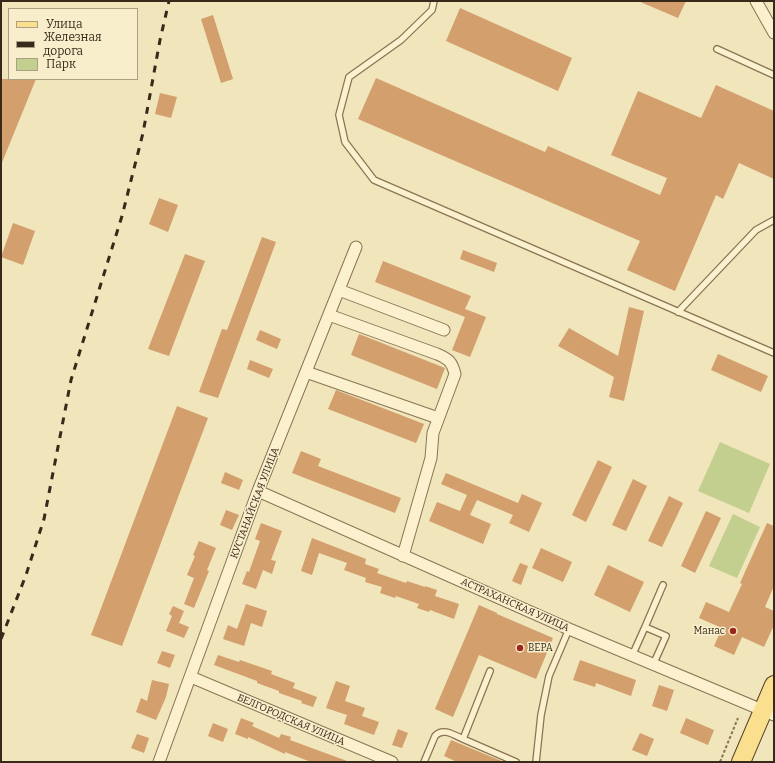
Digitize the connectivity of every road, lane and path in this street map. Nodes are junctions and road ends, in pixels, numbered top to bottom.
1 (434, 1) edge
2 (756, 1) edge
3 (774, 33) edge
4 (717, 49) dead end
5 (774, 75) edge
6 (774, 220) edge
7 (356, 247) dead end
8 (339, 290) junction
9 (678, 312) junction
10 (329, 315) junction
11 (444, 330) dead end
12 (774, 353) edge
13 (306, 372) junction
14 (438, 418) junction
15 (258, 491) junction
16 (403, 556) junction
17 (663, 585) dead end
18 (644, 627) junction
19 (569, 629) junction
20 (632, 656) junction
21 (653, 665) junction
22 (490, 671) dead end
23 (191, 677) junction
24 (774, 685) edge
25 (769, 713) edge
26 (738, 718) dead end
27 (463, 740) junction
28 (159, 762) edge
29 (392, 762) edge
30 (424, 762) edge
31 (516, 762) edge
32 (536, 762) edge
33 (720, 762) edge
34 (741, 762) edge

1 - 9 lane
2 - 3 street
4 - 5 lane
6 - 9 lane
7 - 8 street, КУСТАНАЙСКАЯ УЛИЦА
8 - 10 street, КУСТАНАЙСКАЯ УЛИЦА
8 - 11 street
9 - 12 lane
10 - 13 street, КУСТАНАЙСКАЯ УЛИЦА
10 - 14 street
13 - 14 street
13 - 15 street, КУСТАНАЙСКАЯ УЛИЦА
14 - 16 street
15 - 16 street, АСТРАХАНСКАЯ УЛИЦА
15 - 23 street, КУСТАНАЙСКАЯ УЛИЦА
16 - 19 street, АСТРАХАНСКАЯ УЛИЦА
17 - 18 lane
18 - 20 lane
18 - 21 lane
19 - 20 street, АСТРАХАНСКАЯ УЛИЦА
19 - 32 lane
20 - 21 street, АСТРАХАНСКАЯ УЛИЦА
21 - 25 street, АСТРАХАНСКАЯ УЛИЦА
22 - 27 lane
23 - 28 street, КУСТАНАЙСКАЯ УЛИЦА
23 - 29 street, БЕЛГОРОДСКАЯ УЛИЦА
24 - 25 main road
25 - 34 main road
26 - 33 path
27 - 30 lane
27 - 31 lane

